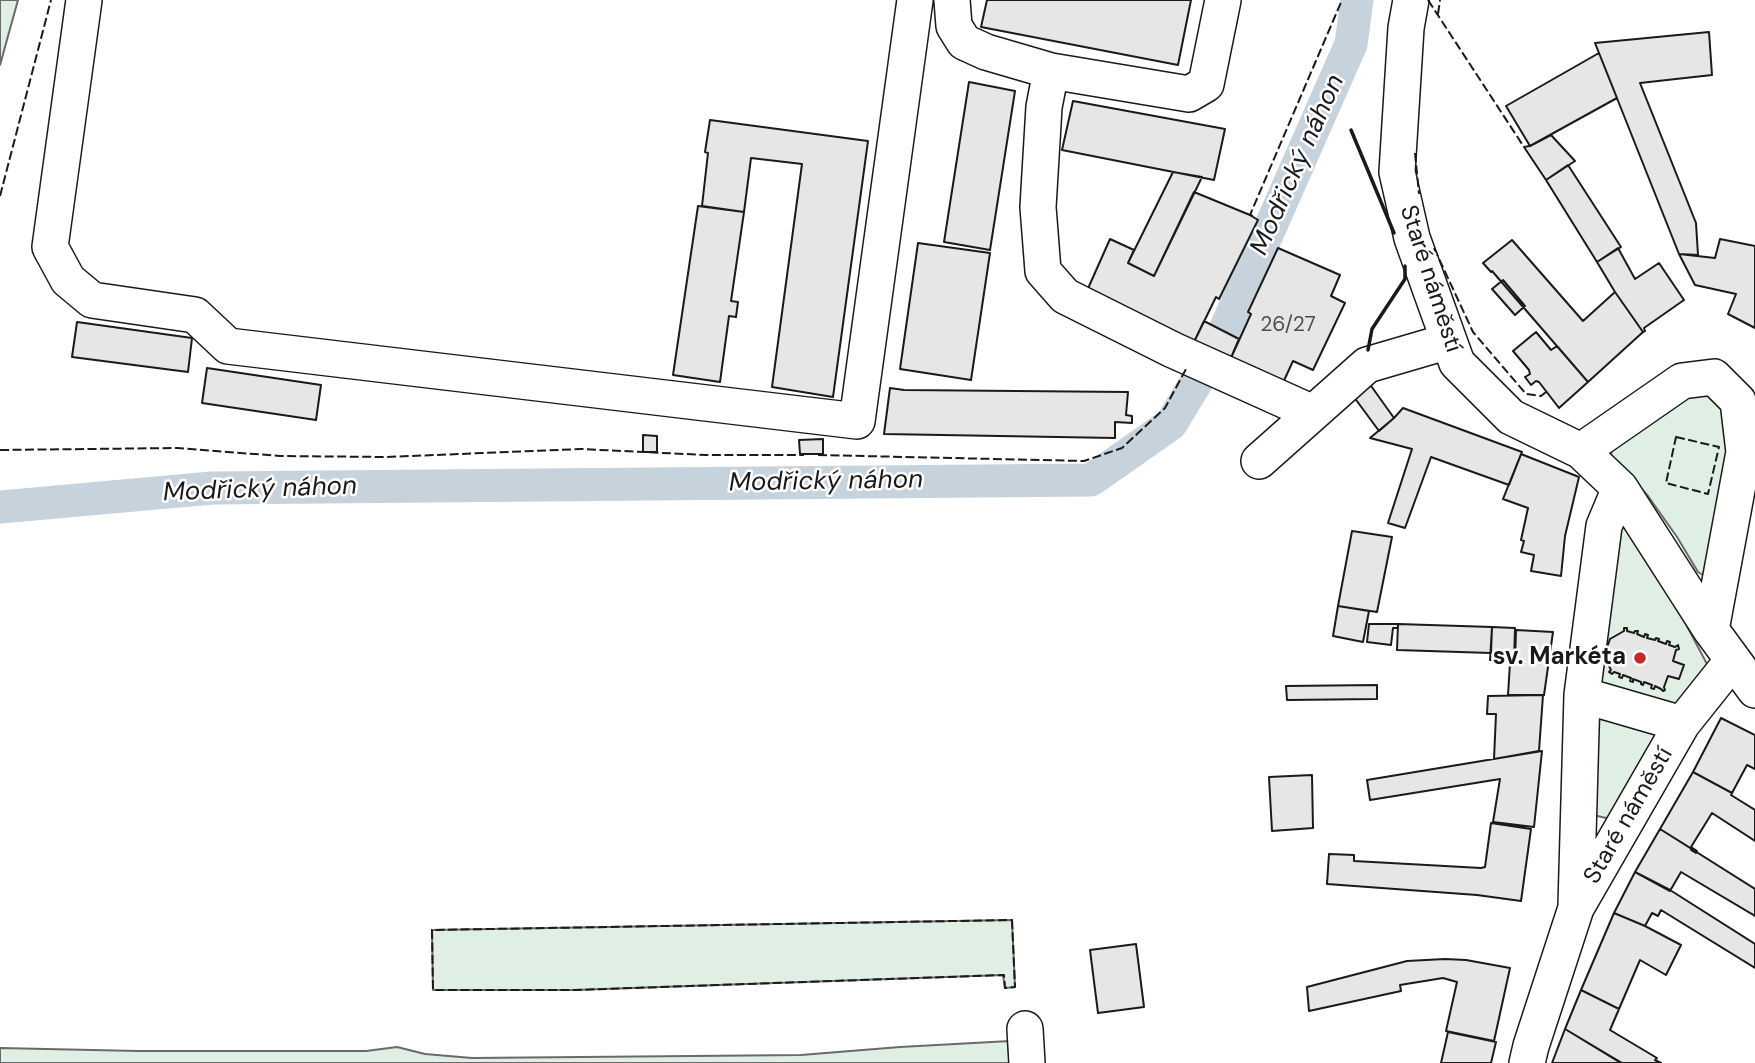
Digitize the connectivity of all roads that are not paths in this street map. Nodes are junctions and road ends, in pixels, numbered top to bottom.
1 (84, 0) edge
2 (915, 0) edge
3 (953, 0) edge
4 (1223, 0) edge
5 (1411, 0) edge
6 (1051, 71) junction
7 (1449, 341) junction
8 (1313, 413) junction
9 (1581, 451) junction
10 (1259, 461) dead end
11 (1620, 488) junction
12 (1711, 629) junction
13 (1733, 660) junction
14 (1755, 690) edge
15 (1582, 695) junction
16 (1682, 724) junction
17 (1576, 908) junction
18 (1527, 1063) edge

1 - 2 street
3 - 6 street
4 - 6 street
5 - 7 street, Staré náměstí
6 - 8 street
7 - 8 street
7 - 9 street, Staré náměstí
8 - 10 street
9 - 11 street, Staré náměstí
9 - 12 street
11 - 12 street, Staré náměstí
11 - 15 street, Staré náměstí
12 - 13 street, Staré náměstí
13 - 14 street
13 - 16 street, Staré náměstí
15 - 16 street, Staré náměstí
15 - 17 street, Staré náměstí
16 - 17 street, Staré náměstí
17 - 18 street, Staré náměstí

